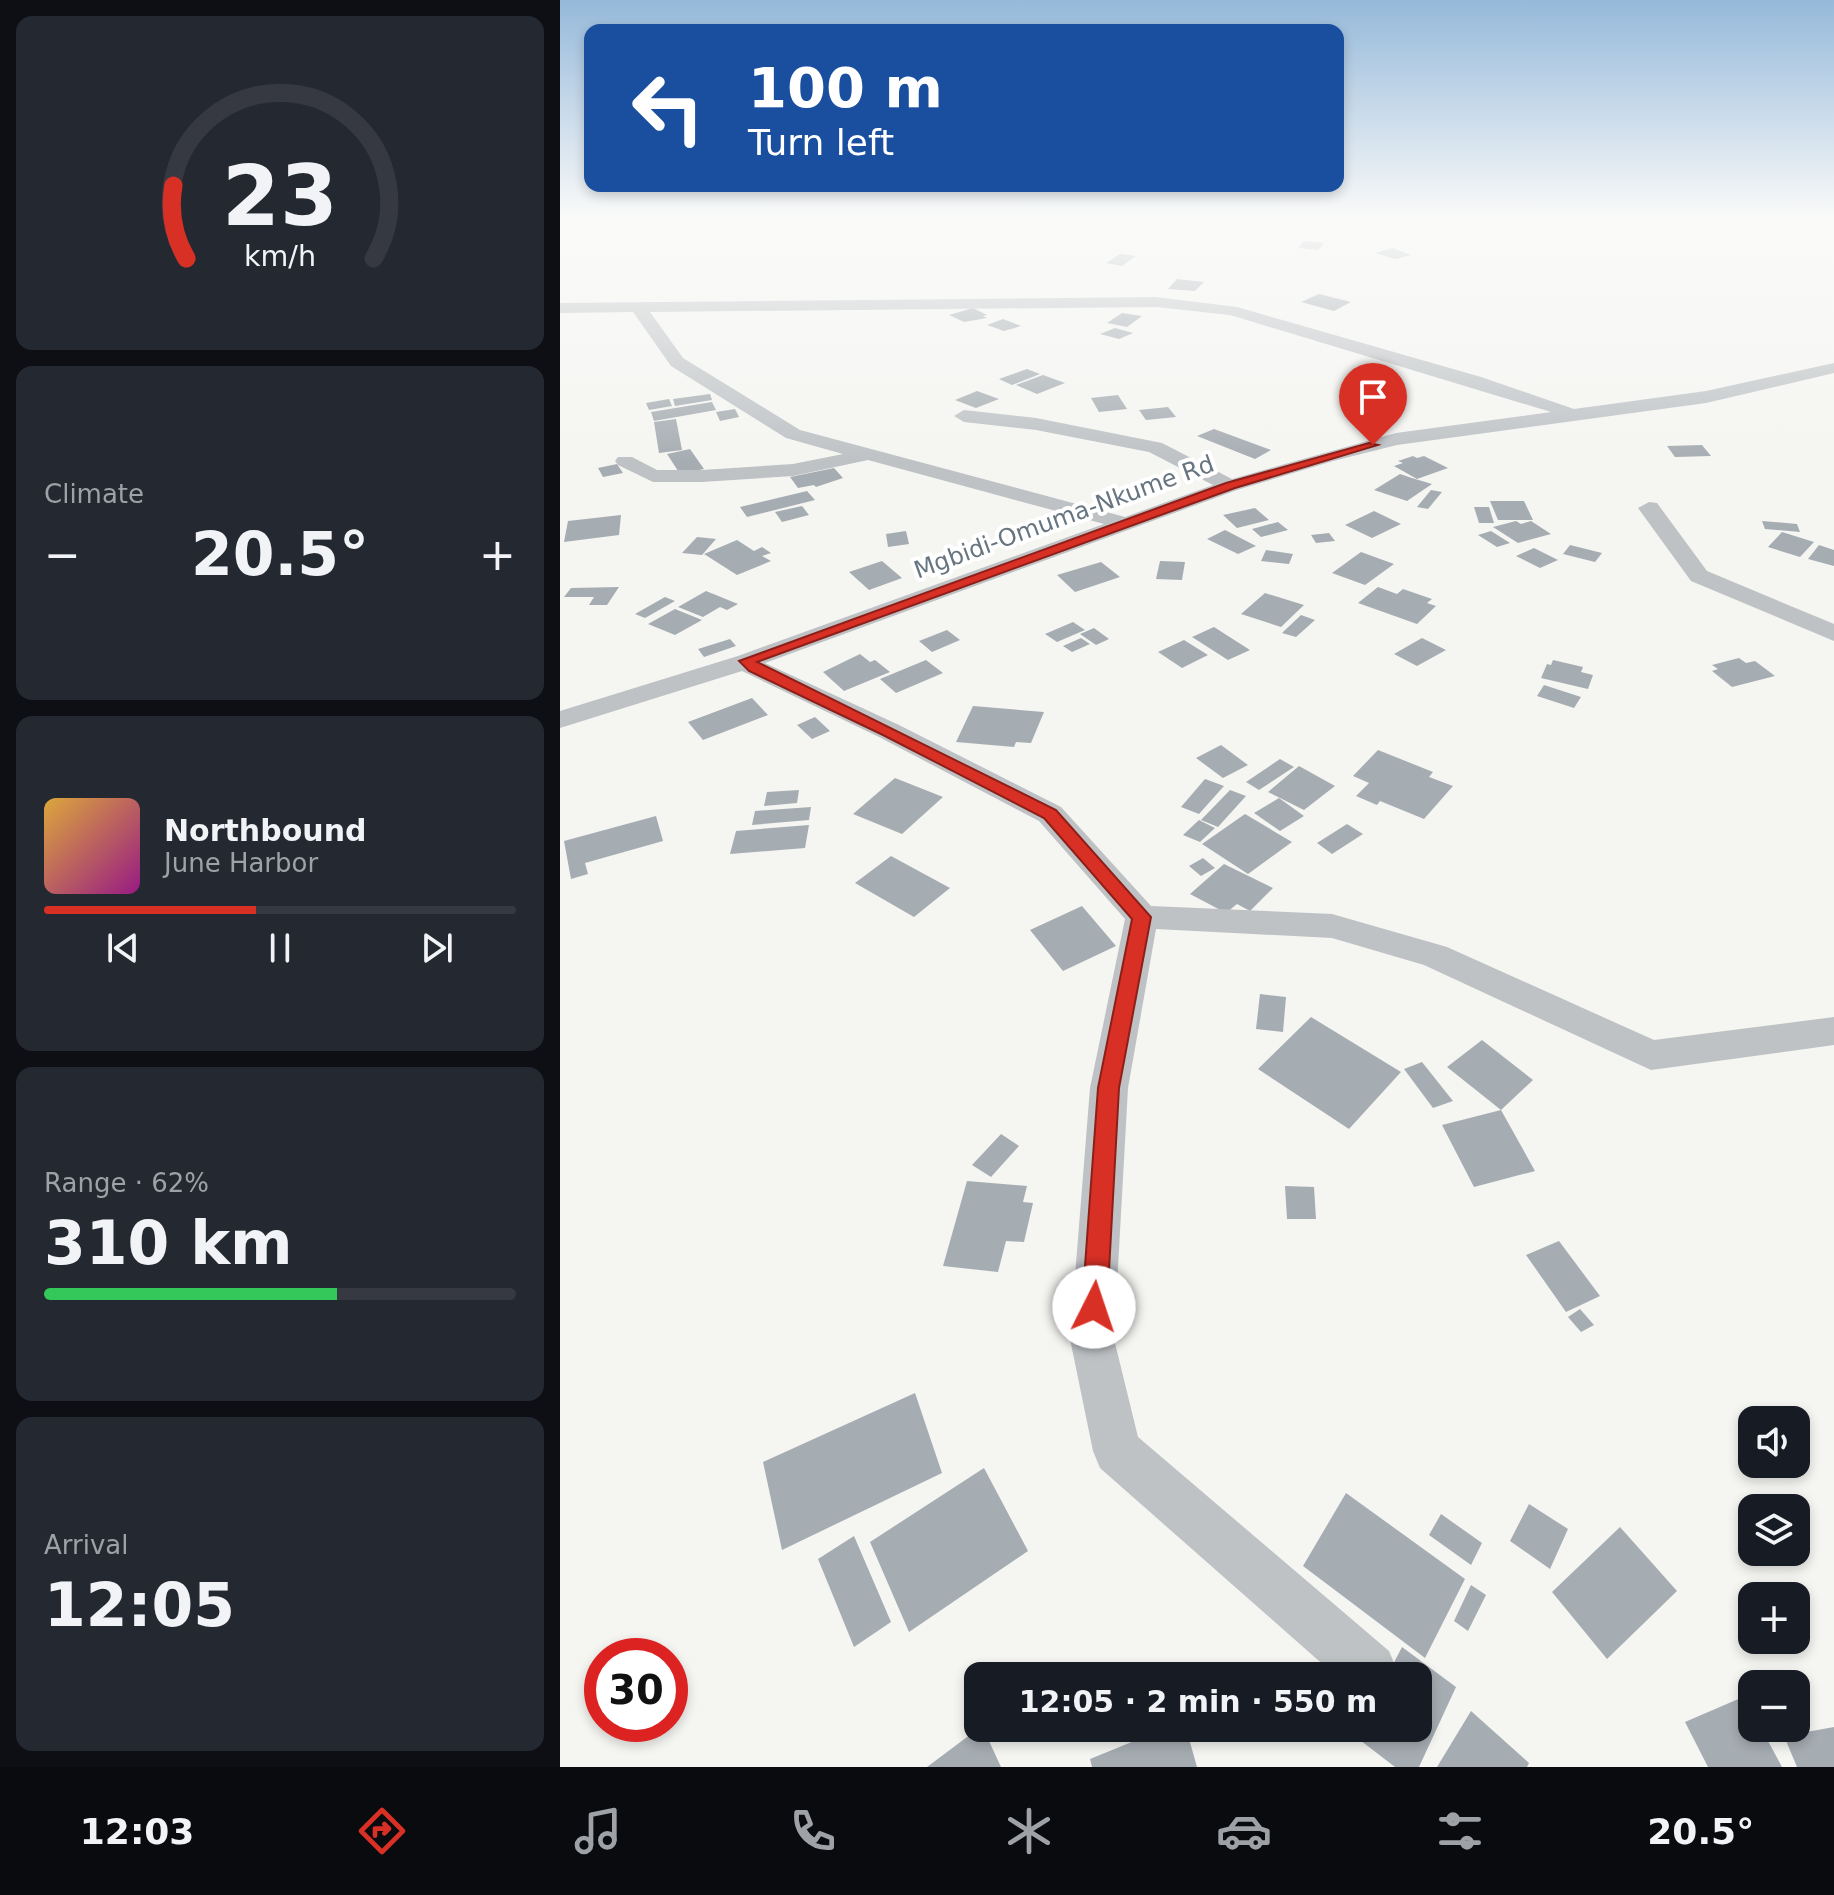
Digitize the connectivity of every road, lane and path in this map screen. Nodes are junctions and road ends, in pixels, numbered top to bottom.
1 (638, 307) junction
2 (560, 308) edge
3 (1834, 368) edge
4 (1576, 415) junction
5 (964, 416) dead end
6 (869, 455) junction
7 (625, 461) dead end
8 (1230, 486) junction
9 (1649, 508) dead end
10 (1124, 523) junction
11 (1834, 633) edge
12 (747, 661) junction
13 (560, 720) edge
14 (1142, 917) junction
15 (1834, 1031) edge
16 (1361, 1662) edge

1 - 2 street
1 - 4 street
1 - 6 street
3 - 4 street, Mgbidi-Omuma-Nkume Rd
4 - 8 street, Mgbidi-Omuma-Nkume Rd
5 - 8 street
6 - 7 street
6 - 10 street
8 - 10 street, Mgbidi-Omuma-Nkume Rd
9 - 11 street
10 - 12 street, Mgbidi-Omuma-Nkume Rd
12 - 13 street, Mgbidi-Omuma-Nkume Rd
12 - 14 street
14 - 15 street
14 - 16 street

